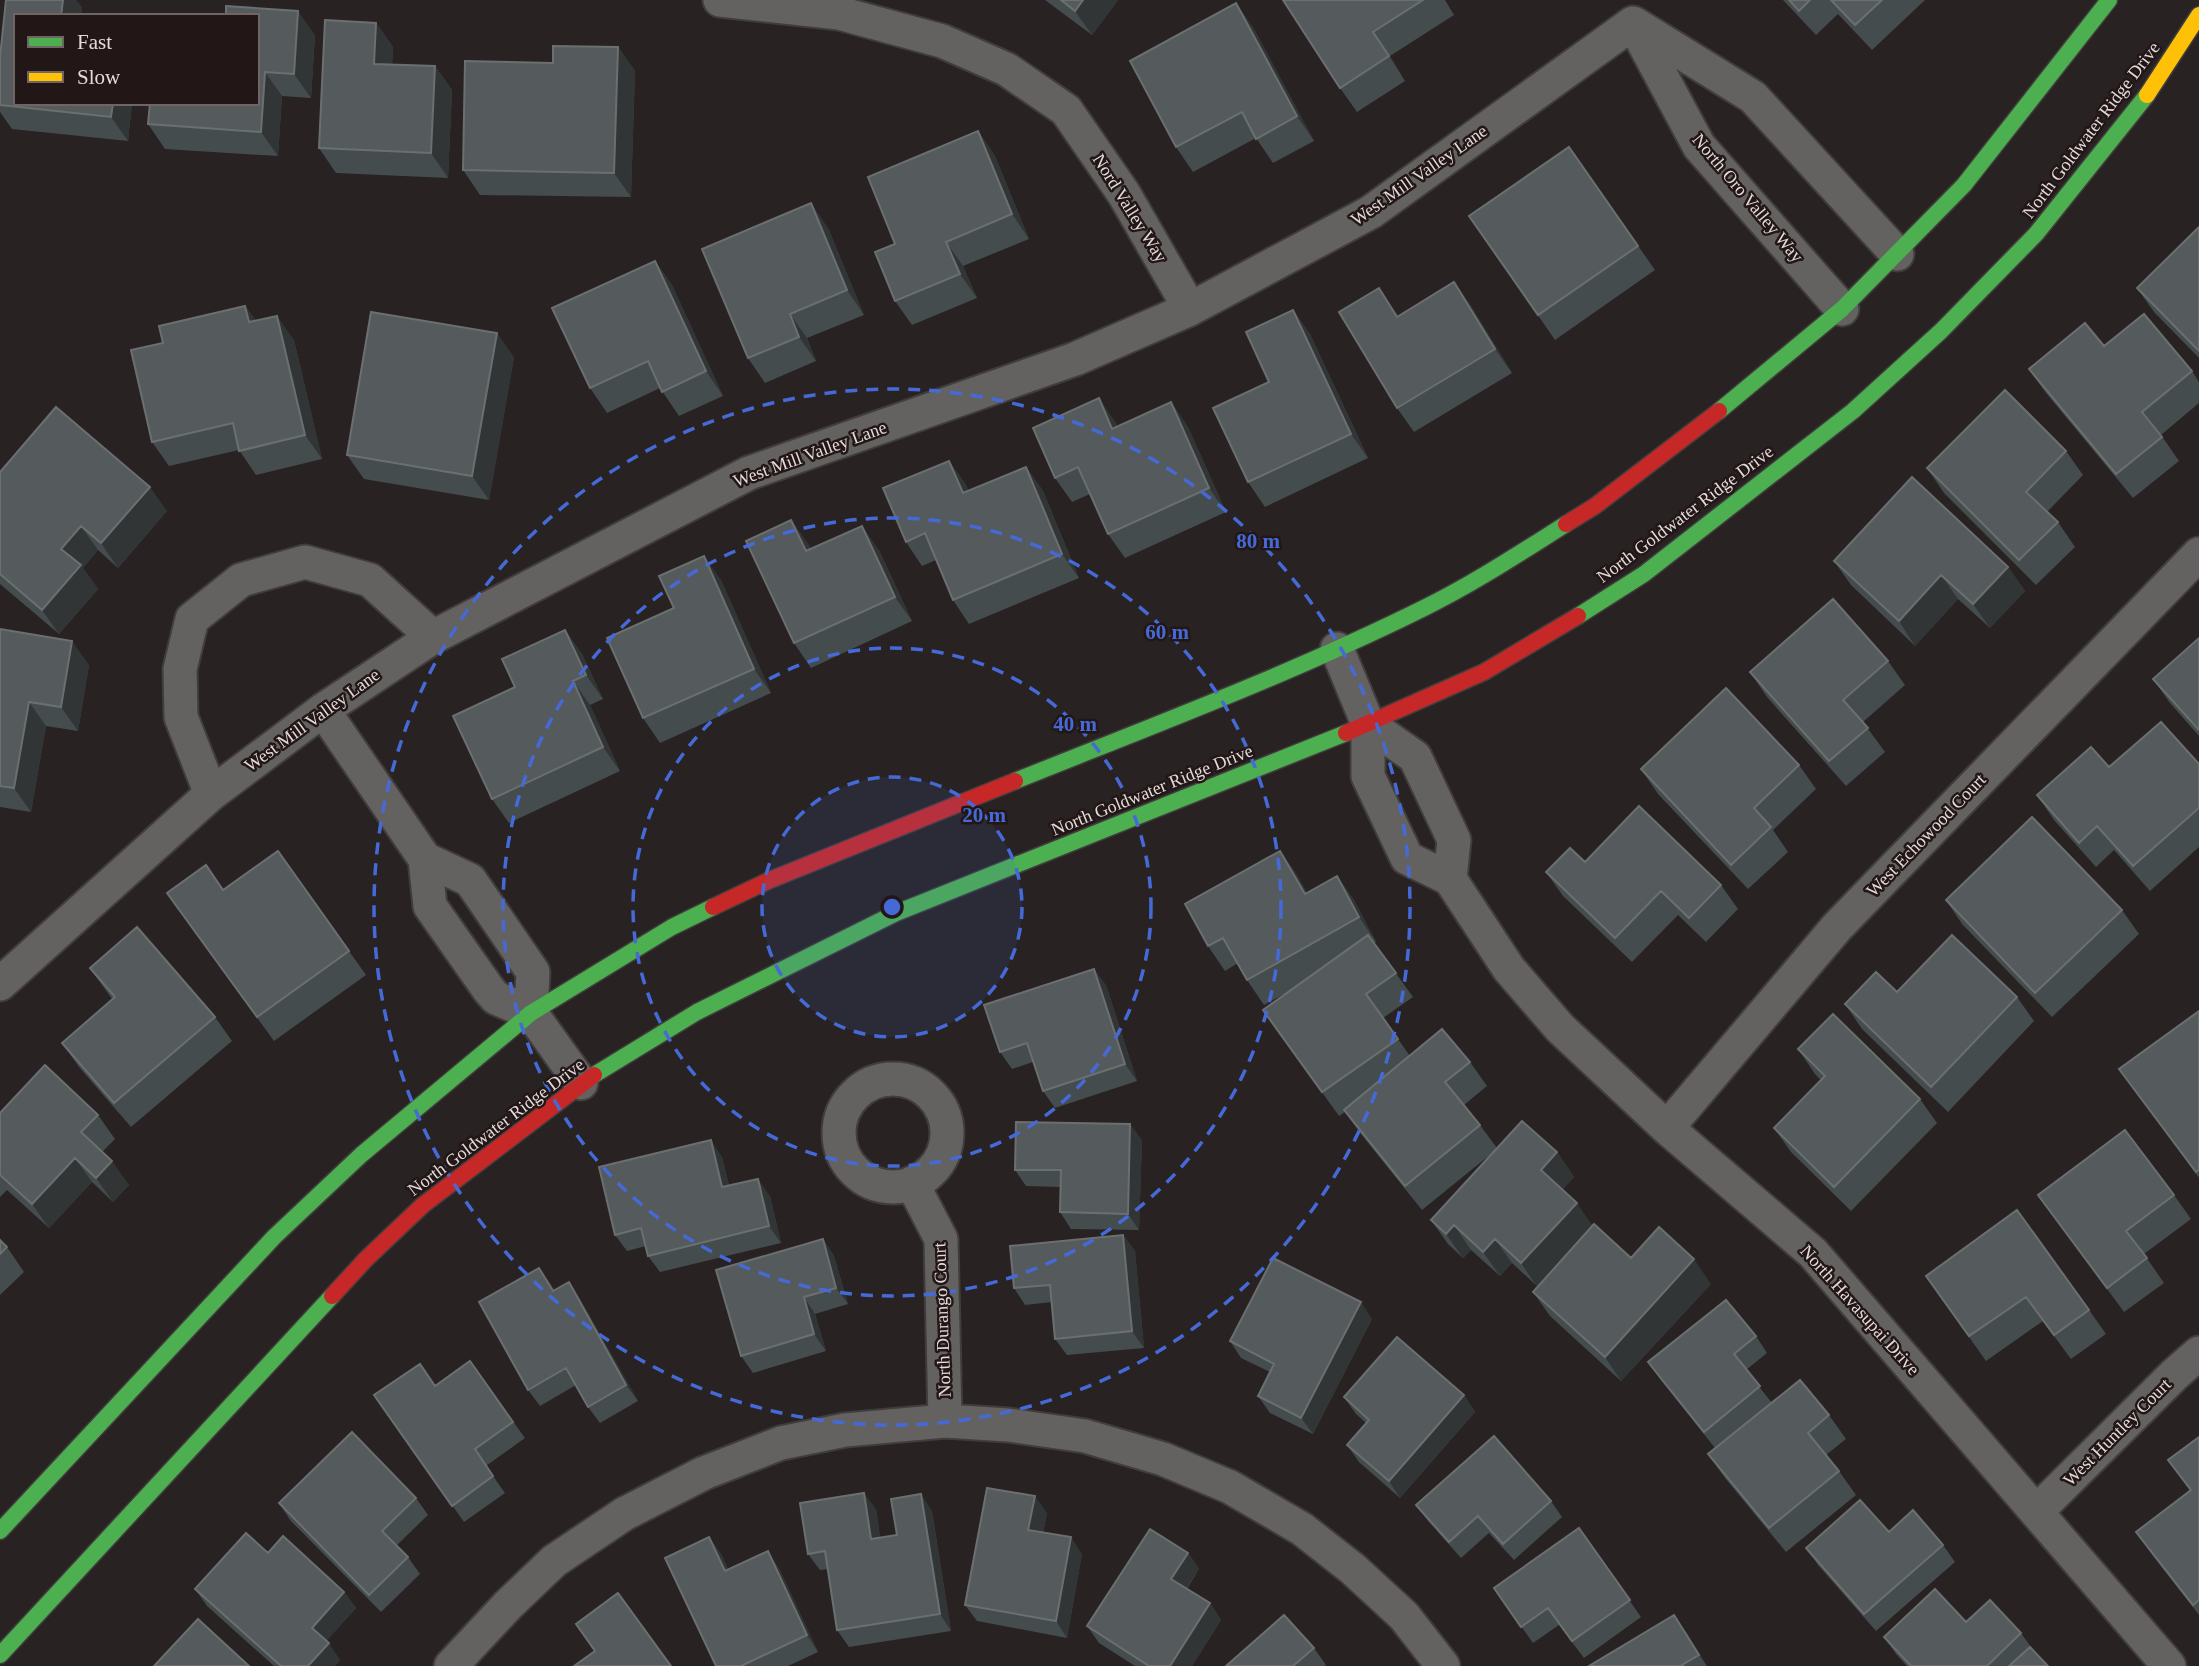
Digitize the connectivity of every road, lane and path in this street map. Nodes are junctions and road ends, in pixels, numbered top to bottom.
1 (720, 0) edge
2 (2109, 0) edge
3 (2199, 15) edge
4 (1633, 23) junction
5 (1897, 254) junction
6 (1190, 309) junction
7 (1842, 309) junction
8 (2199, 554) edge
9 (433, 636) junction
10 (1337, 649) junction
11 (323, 710) junction
12 (1368, 724) junction
13 (211, 794) junction
14 (425, 859) junction
15 (1450, 879) junction
16 (0, 984) edge
17 (531, 1013) junction
18 (581, 1083) junction
19 (1667, 1128) junction
20 (912, 1183) dead end
21 (2199, 1353) edge
22 (945, 1420) junction
23 (2036, 1512) junction
24 (0, 1531) edge
25 (0, 1655) edge
26 (451, 1666) edge
27 (1443, 1666) edge
28 (2169, 1666) edge

1 - 6 street, Nord Valley Way
2 - 5 street
3 - 12 street, North Goldwater Ridge Drive
4 - 5 street
4 - 6 street, West Mill Valley Lane
4 - 7 street, North Oro Valley Way
5 - 7 street
6 - 9 street, West Mill Valley Lane
7 - 10 street
8 - 19 street, West Echowood Court
9 - 11 street, West Mill Valley Lane
9 - 13 street
10 - 12 street
10 - 17 street
11 - 13 street, West Mill Valley Lane
11 - 14 street
12 - 15 street
12 - 15 street
12 - 18 street, North Goldwater Ridge Drive
13 - 16 street, West Mill Valley Lane
14 - 17 street
14 - 17 street
15 - 19 street, North Havasupai Drive
17 - 18 street
17 - 24 street
18 - 25 street, North Goldwater Ridge Drive
19 - 23 street, North Havasupai Drive
20 - 22 street, North Durango Court
21 - 23 street, West Huntley Court
22 - 26 street
22 - 27 street
23 - 28 street, North Havasupai Drive

